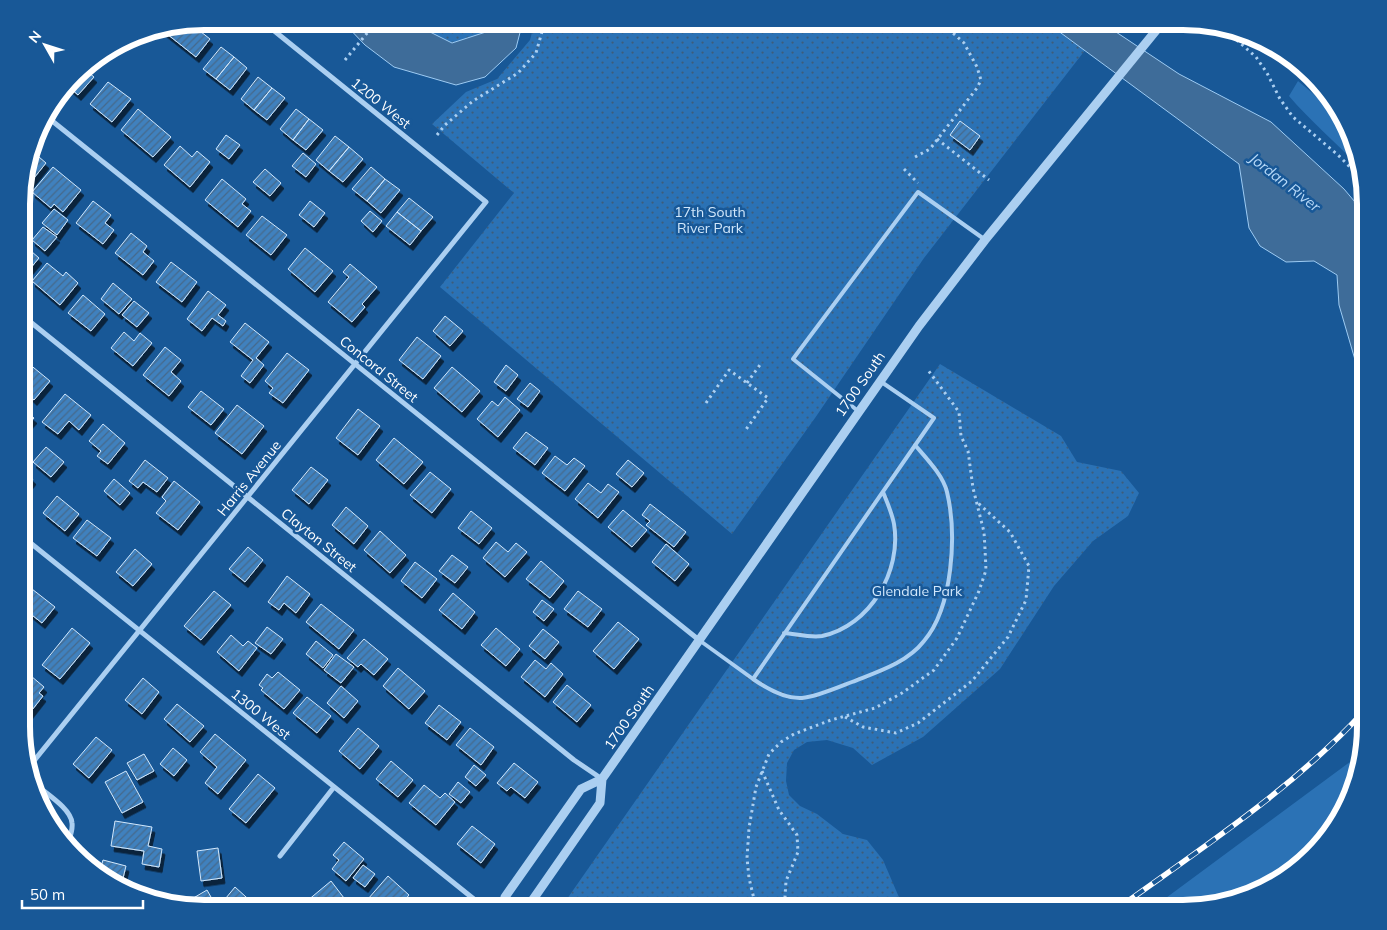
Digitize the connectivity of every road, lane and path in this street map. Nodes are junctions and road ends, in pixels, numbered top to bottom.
1 (273, 30) edge
2 (370, 30) edge
3 (542, 30) edge
4 (950, 30) edge
5 (1157, 30) edge
6 (1234, 38) edge
7 (345, 60) dead end
8 (51, 120) edge
9 (437, 135) dead end
10 (937, 139) junction
11 (915, 157) dead end
12 (904, 169) dead end
13 (1354, 172) edge
14 (989, 180) dead end
15 (918, 192) junction
16 (486, 202) joint
17 (986, 240) junction
18 (30, 322) edge
19 (762, 362) dead end
20 (355, 364) junction
21 (928, 370) dead end
22 (880, 381) junction
23 (747, 383) junction
24 (706, 403) dead end
25 (858, 411) junction
26 (745, 431) dead end
27 (915, 445) junction
28 (883, 491) junction
29 (247, 497) junction
30 (977, 503) junction
31 (30, 543) edge
32 (140, 631) junction
33 (784, 633) junction
34 (699, 640) junction
35 (753, 680) junction
36 (844, 716) junction
37 (34, 761) edge
38 (762, 770) junction
39 (602, 779) junction
40 (334, 787) junction
41 (42, 790) edge
42 (69, 836) edge
43 (280, 856) dead end
44 (475, 900) edge
45 (505, 900) edge
46 (533, 900) edge
47 (754, 900) edge
48 (787, 900) edge

1 - 16 street, 1200 West
2 - 7 path
3 - 9 path
4 - 10 path
5 - 17 street, 1700 South
6 - 13 path
8 - 20 street, Concord Street
10 - 11 path
10 - 14 path
12 - 15 path
15 - 17 lane
15 - 25 lane
16 - 20 street, Harris Avenue
17 - 22 street, 1700 South
18 - 29 street, Clayton Street
19 - 23 path
20 - 29 street, Harris Avenue
20 - 34 street, Concord Street
21 - 30 path
22 - 25 street, 1700 South
22 - 27 lane
23 - 24 path
23 - 26 path
25 - 34 street, 1700 South
27 - 28 lane
27 - 35 lane
28 - 33 lane
28 - 33 lane
29 - 32 street, Harris Avenue
29 - 39 street, Clayton Street
30 - 36 path
30 - 36 path
31 - 32 street, 1300 West
32 - 37 street, Harris Avenue
32 - 40 street, 1300 West
33 - 35 lane
34 - 35 lane
34 - 39 street, 1700 South
36 - 38 path
38 - 47 path
38 - 48 path
39 - 45 street, 1700 South
39 - 46 street, 1700 South
40 - 43 street
40 - 44 street, 1300 West
41 - 42 street

